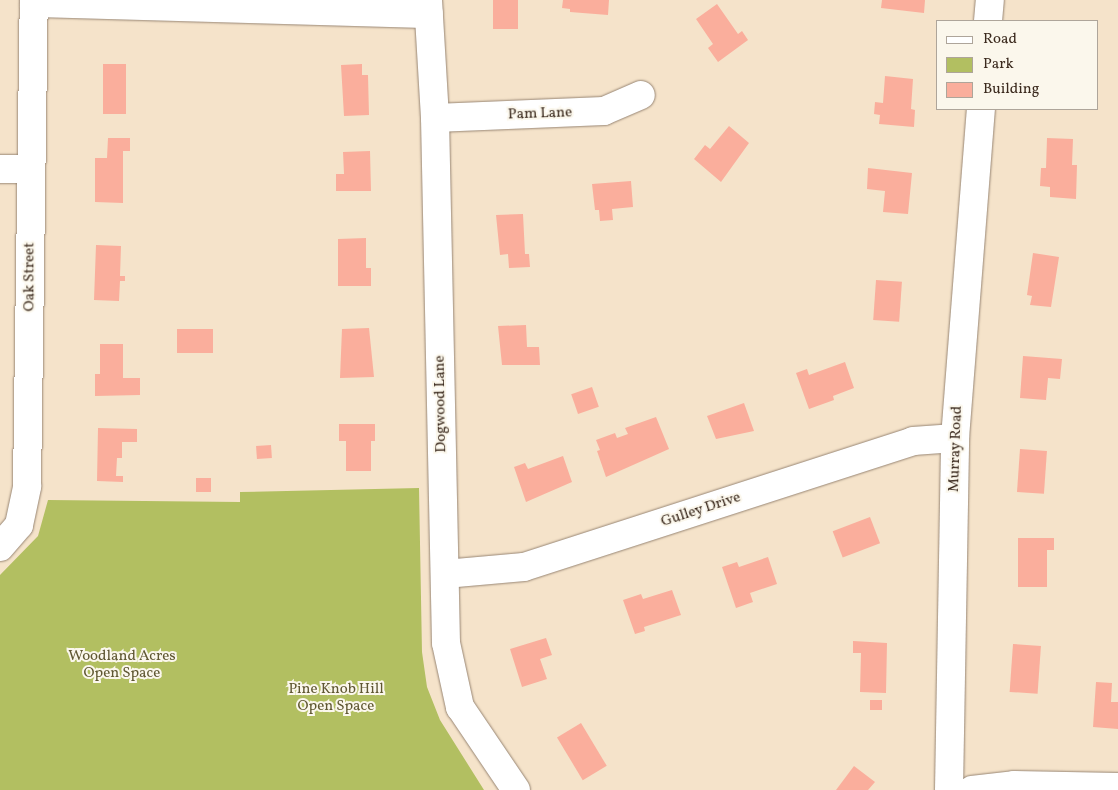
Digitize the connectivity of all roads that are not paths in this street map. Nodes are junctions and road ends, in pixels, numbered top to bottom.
1 (990, 0) edge
2 (34, 2) edge
3 (428, 7) edge
4 (988, 20) edge
5 (641, 94) dead end
6 (982, 110) edge
7 (435, 118) junction
8 (0, 169) edge
9 (30, 169) junction
10 (956, 438) junction
11 (0, 546) edge
12 (445, 574) junction
13 (1118, 787) edge
14 (516, 790) edge
15 (949, 790) edge
16 (972, 790) edge

1 - 4 street
2 - 3 street
2 - 9 street, Oak Street
3 - 7 street, Dogwood Lane
5 - 7 street, Pam Lane
6 - 10 street, Murray Road
7 - 12 street, Dogwood Lane
8 - 9 street
9 - 11 street, Oak Street
10 - 12 street, Gulley Drive
10 - 15 street, Murray Road
12 - 14 street, Dogwood Lane
13 - 16 street

